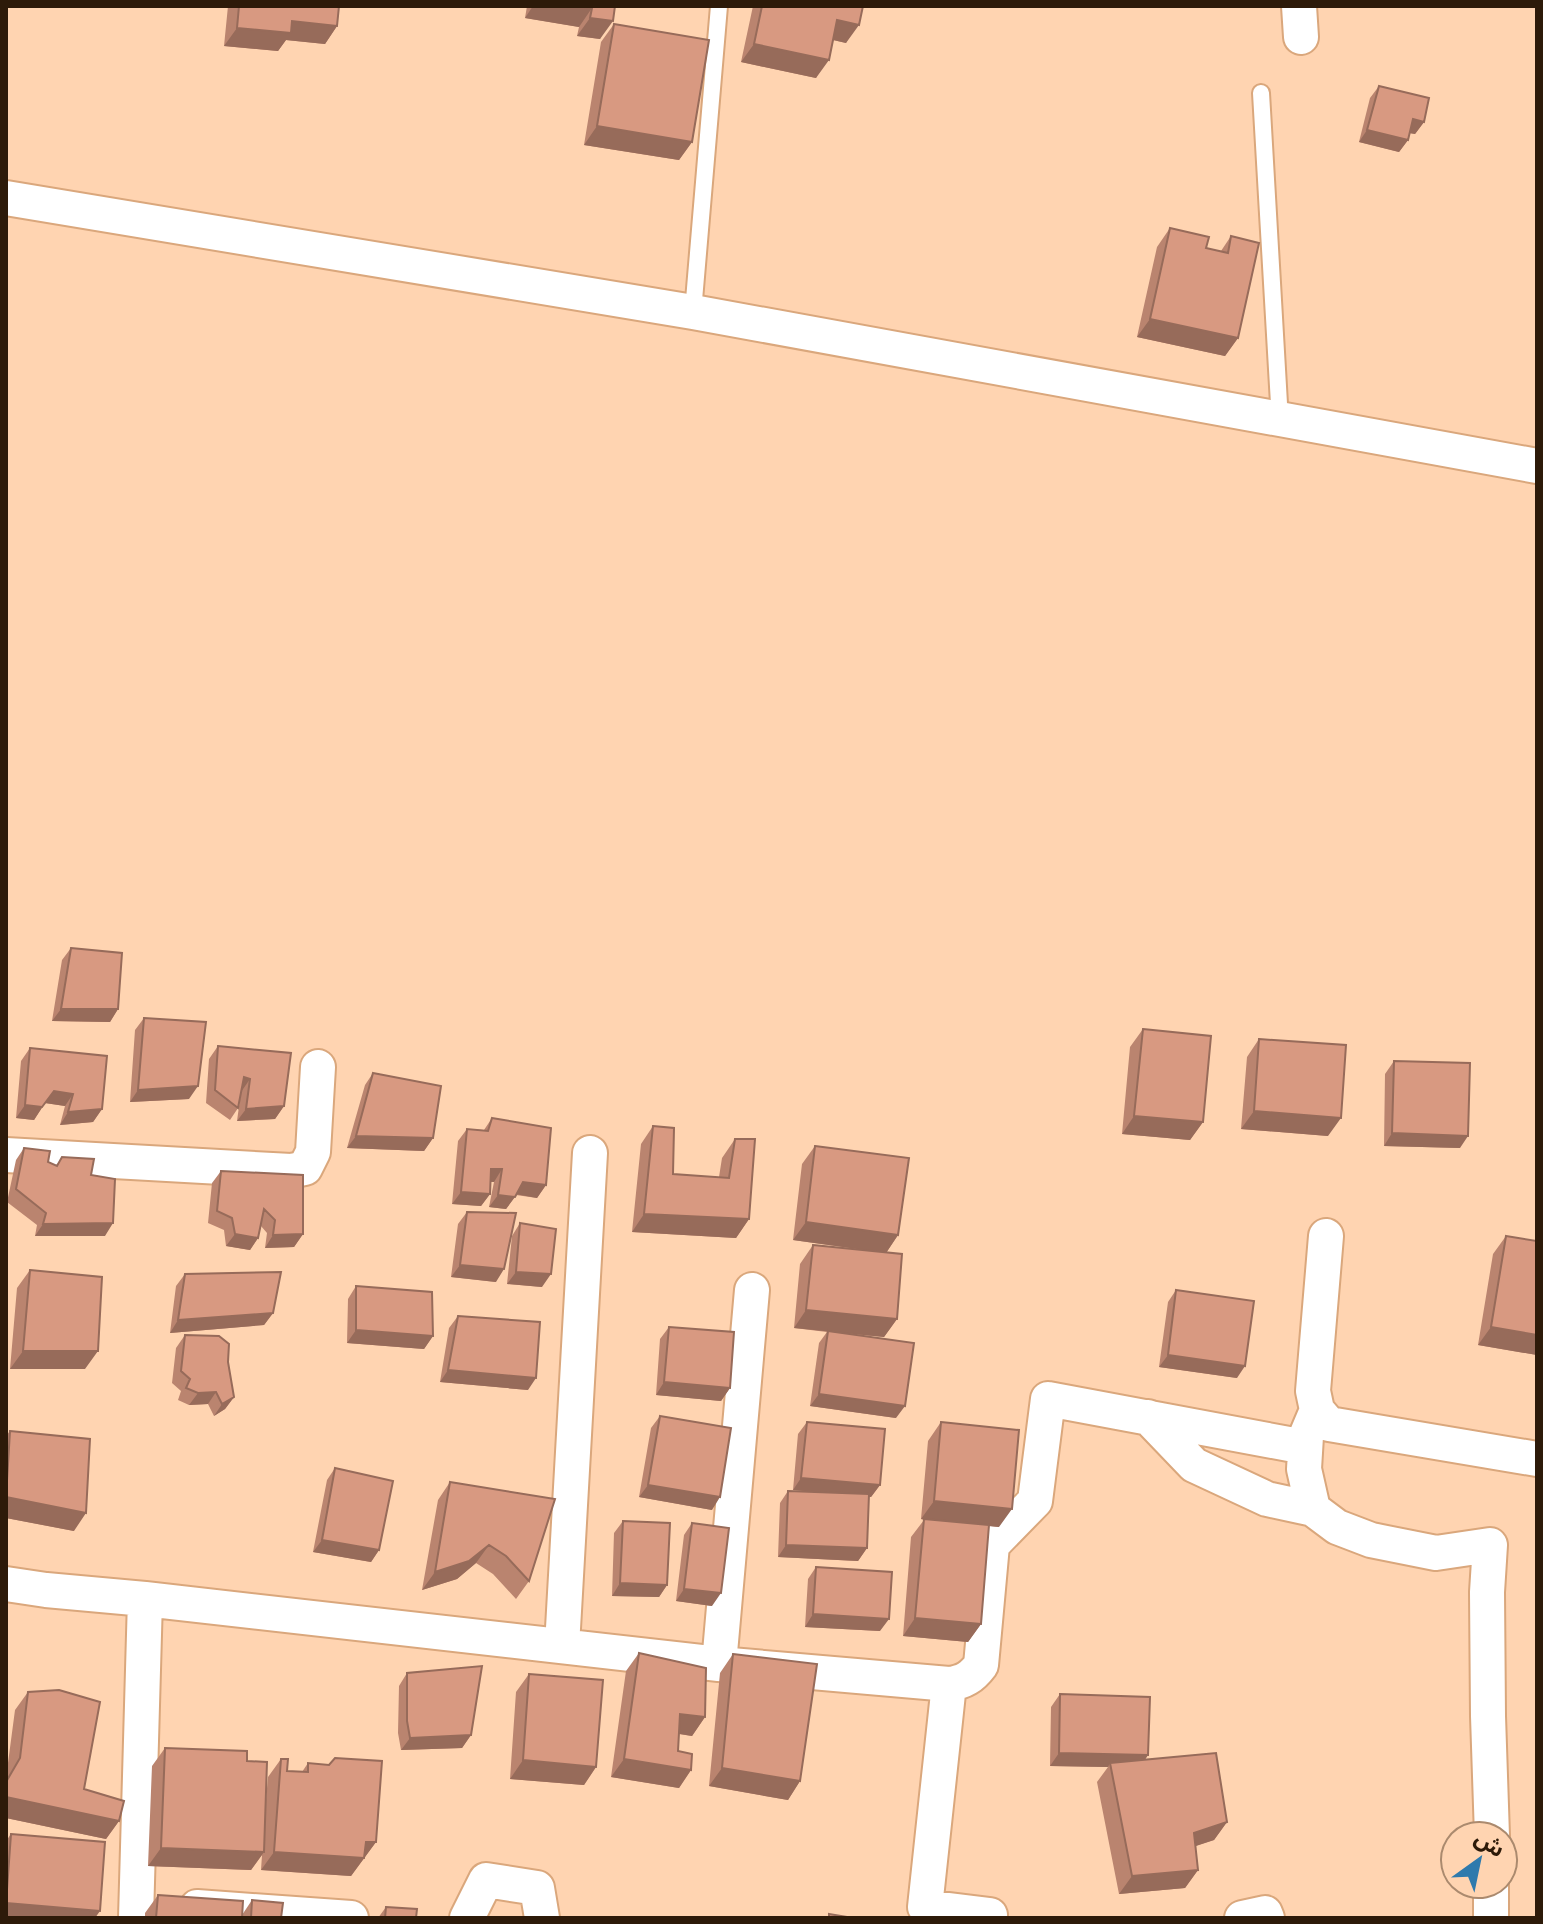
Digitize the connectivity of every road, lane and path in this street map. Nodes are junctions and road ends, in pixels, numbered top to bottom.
1 (719, 6) edge
2 (1261, 93) dead end
3 (6, 198) edge
4 (693, 312) junction
5 (1280, 421) junction
6 (1537, 466) edge
7 (318, 1067) dead end
8 (590, 1153) dead end
9 (6, 1155) edge
10 (1326, 1236) dead end
11 (752, 1290) dead end
12 (1317, 1410) junction
13 (1148, 1417) junction
14 (1305, 1447) junction
15 (1537, 1459) edge
16 (1313, 1509) junction
17 (6, 1584) edge
18 (145, 1599) junction
19 (562, 1646) junction
20 (719, 1664) junction
21 (949, 1684) junction
22 (1491, 1820) edge
23 (136, 1911) edge
24 (990, 1915) dead end
25 (351, 1918) edge
26 (467, 1918) edge
27 (542, 1918) edge
28 (1242, 1918) edge
29 (1267, 1918) edge

1 - 4 lane
2 - 5 lane
3 - 4 street
4 - 5 street
5 - 6 street
7 - 9 street
8 - 19 street
10 - 12 street
11 - 20 street
12 - 14 street
12 - 15 street
13 - 14 street
13 - 16 street
13 - 21 street
14 - 16 street
16 - 22 street
17 - 18 street
18 - 19 street
18 - 23 street
19 - 20 street
20 - 21 street
21 - 24 street
23 - 25 street
26 - 27 street
28 - 29 street

